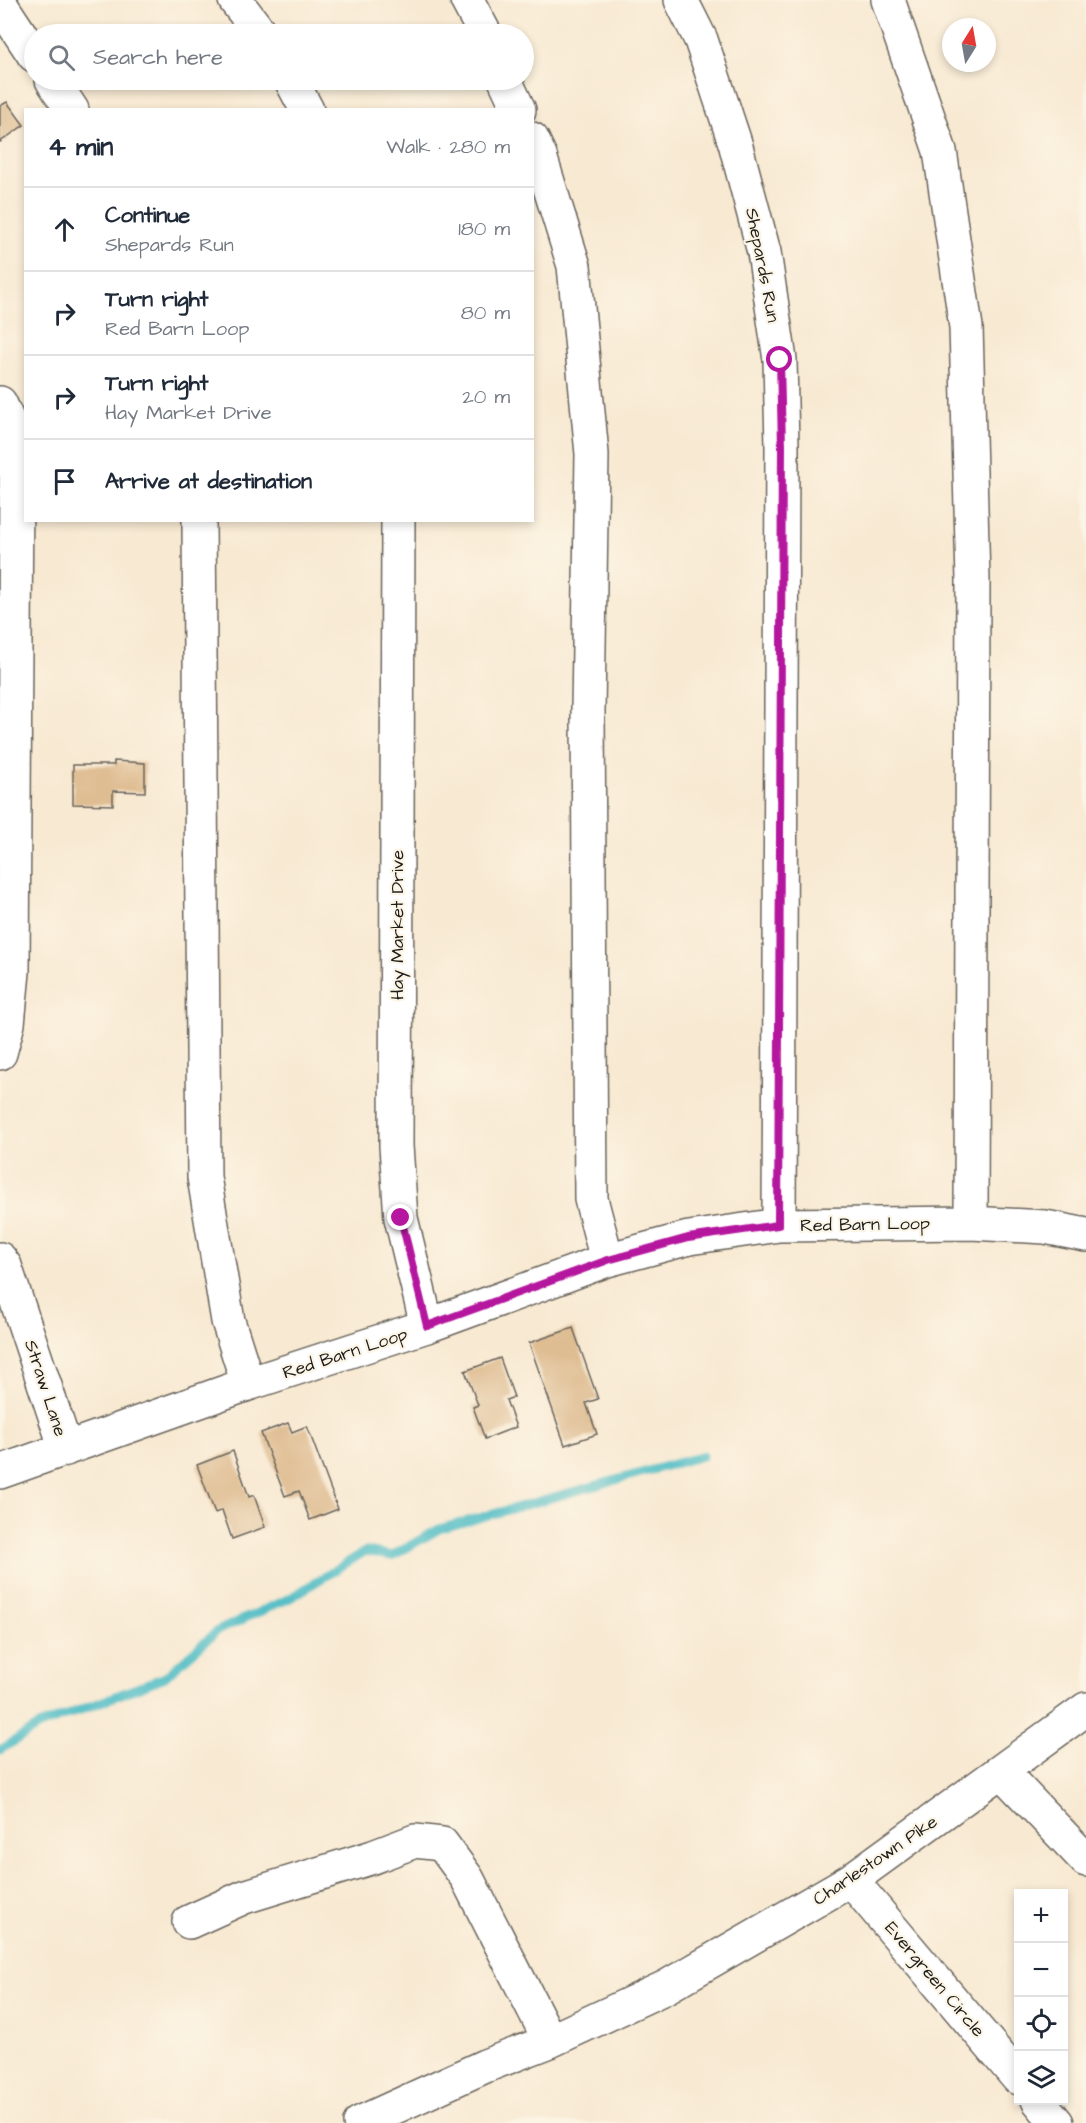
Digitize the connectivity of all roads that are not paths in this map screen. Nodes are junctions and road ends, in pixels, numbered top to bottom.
1 (235, 0) edge
2 (467, 0) edge
3 (681, 0) edge
4 (888, 0) edge
5 (6, 6) edge
6 (253, 24) edge
7 (480, 24) edge
8 (24, 38) edge
9 (59, 90) edge
10 (296, 90) edge
11 (510, 90) edge
12 (71, 108) edge
13 (306, 108) edge
14 (518, 108) edge
15 (534, 143) edge
16 (0, 403) edge
17 (199, 522) edge
18 (398, 522) edge
19 (0, 1053) edge
20 (971, 1223) junction
21 (778, 1225) junction
22 (1086, 1235) edge
23 (0, 1258) edge
24 (608, 1260) junction
25 (427, 1326) junction
26 (248, 1384) junction
27 (66, 1449) junction
28 (0, 1472) edge
29 (1086, 1709) edge
30 (1001, 1771) junction
31 (1086, 1860) edge
32 (851, 1880) junction
33 (189, 1922) dead end
34 (550, 2041) junction
35 (1014, 2073) edge
36 (1042, 2105) edge
37 (360, 2123) edge
38 (1057, 2123) edge

1 - 6 street
2 - 7 street
3 - 21 street, Shepards Run
4 - 20 street
5 - 8 street
9 - 12 street
10 - 13 street
11 - 14 street
15 - 24 street
16 - 19 street
17 - 26 street
18 - 25 street, Hay Market Drive
20 - 21 street, Red Barn Loop
20 - 22 street, Red Barn Loop
21 - 24 street, Red Barn Loop
23 - 27 street, Straw Lane
24 - 25 street, Red Barn Loop
25 - 26 street, Red Barn Loop
26 - 27 street, Red Barn Loop
27 - 28 street, Red Barn Loop
29 - 30 street, Charlestown Pike
30 - 31 street
30 - 32 street, Charlestown Pike
32 - 34 street, Charlestown Pike
32 - 35 street, Evergreen Circle
33 - 34 street
34 - 37 street, Charlestown Pike
36 - 38 street

